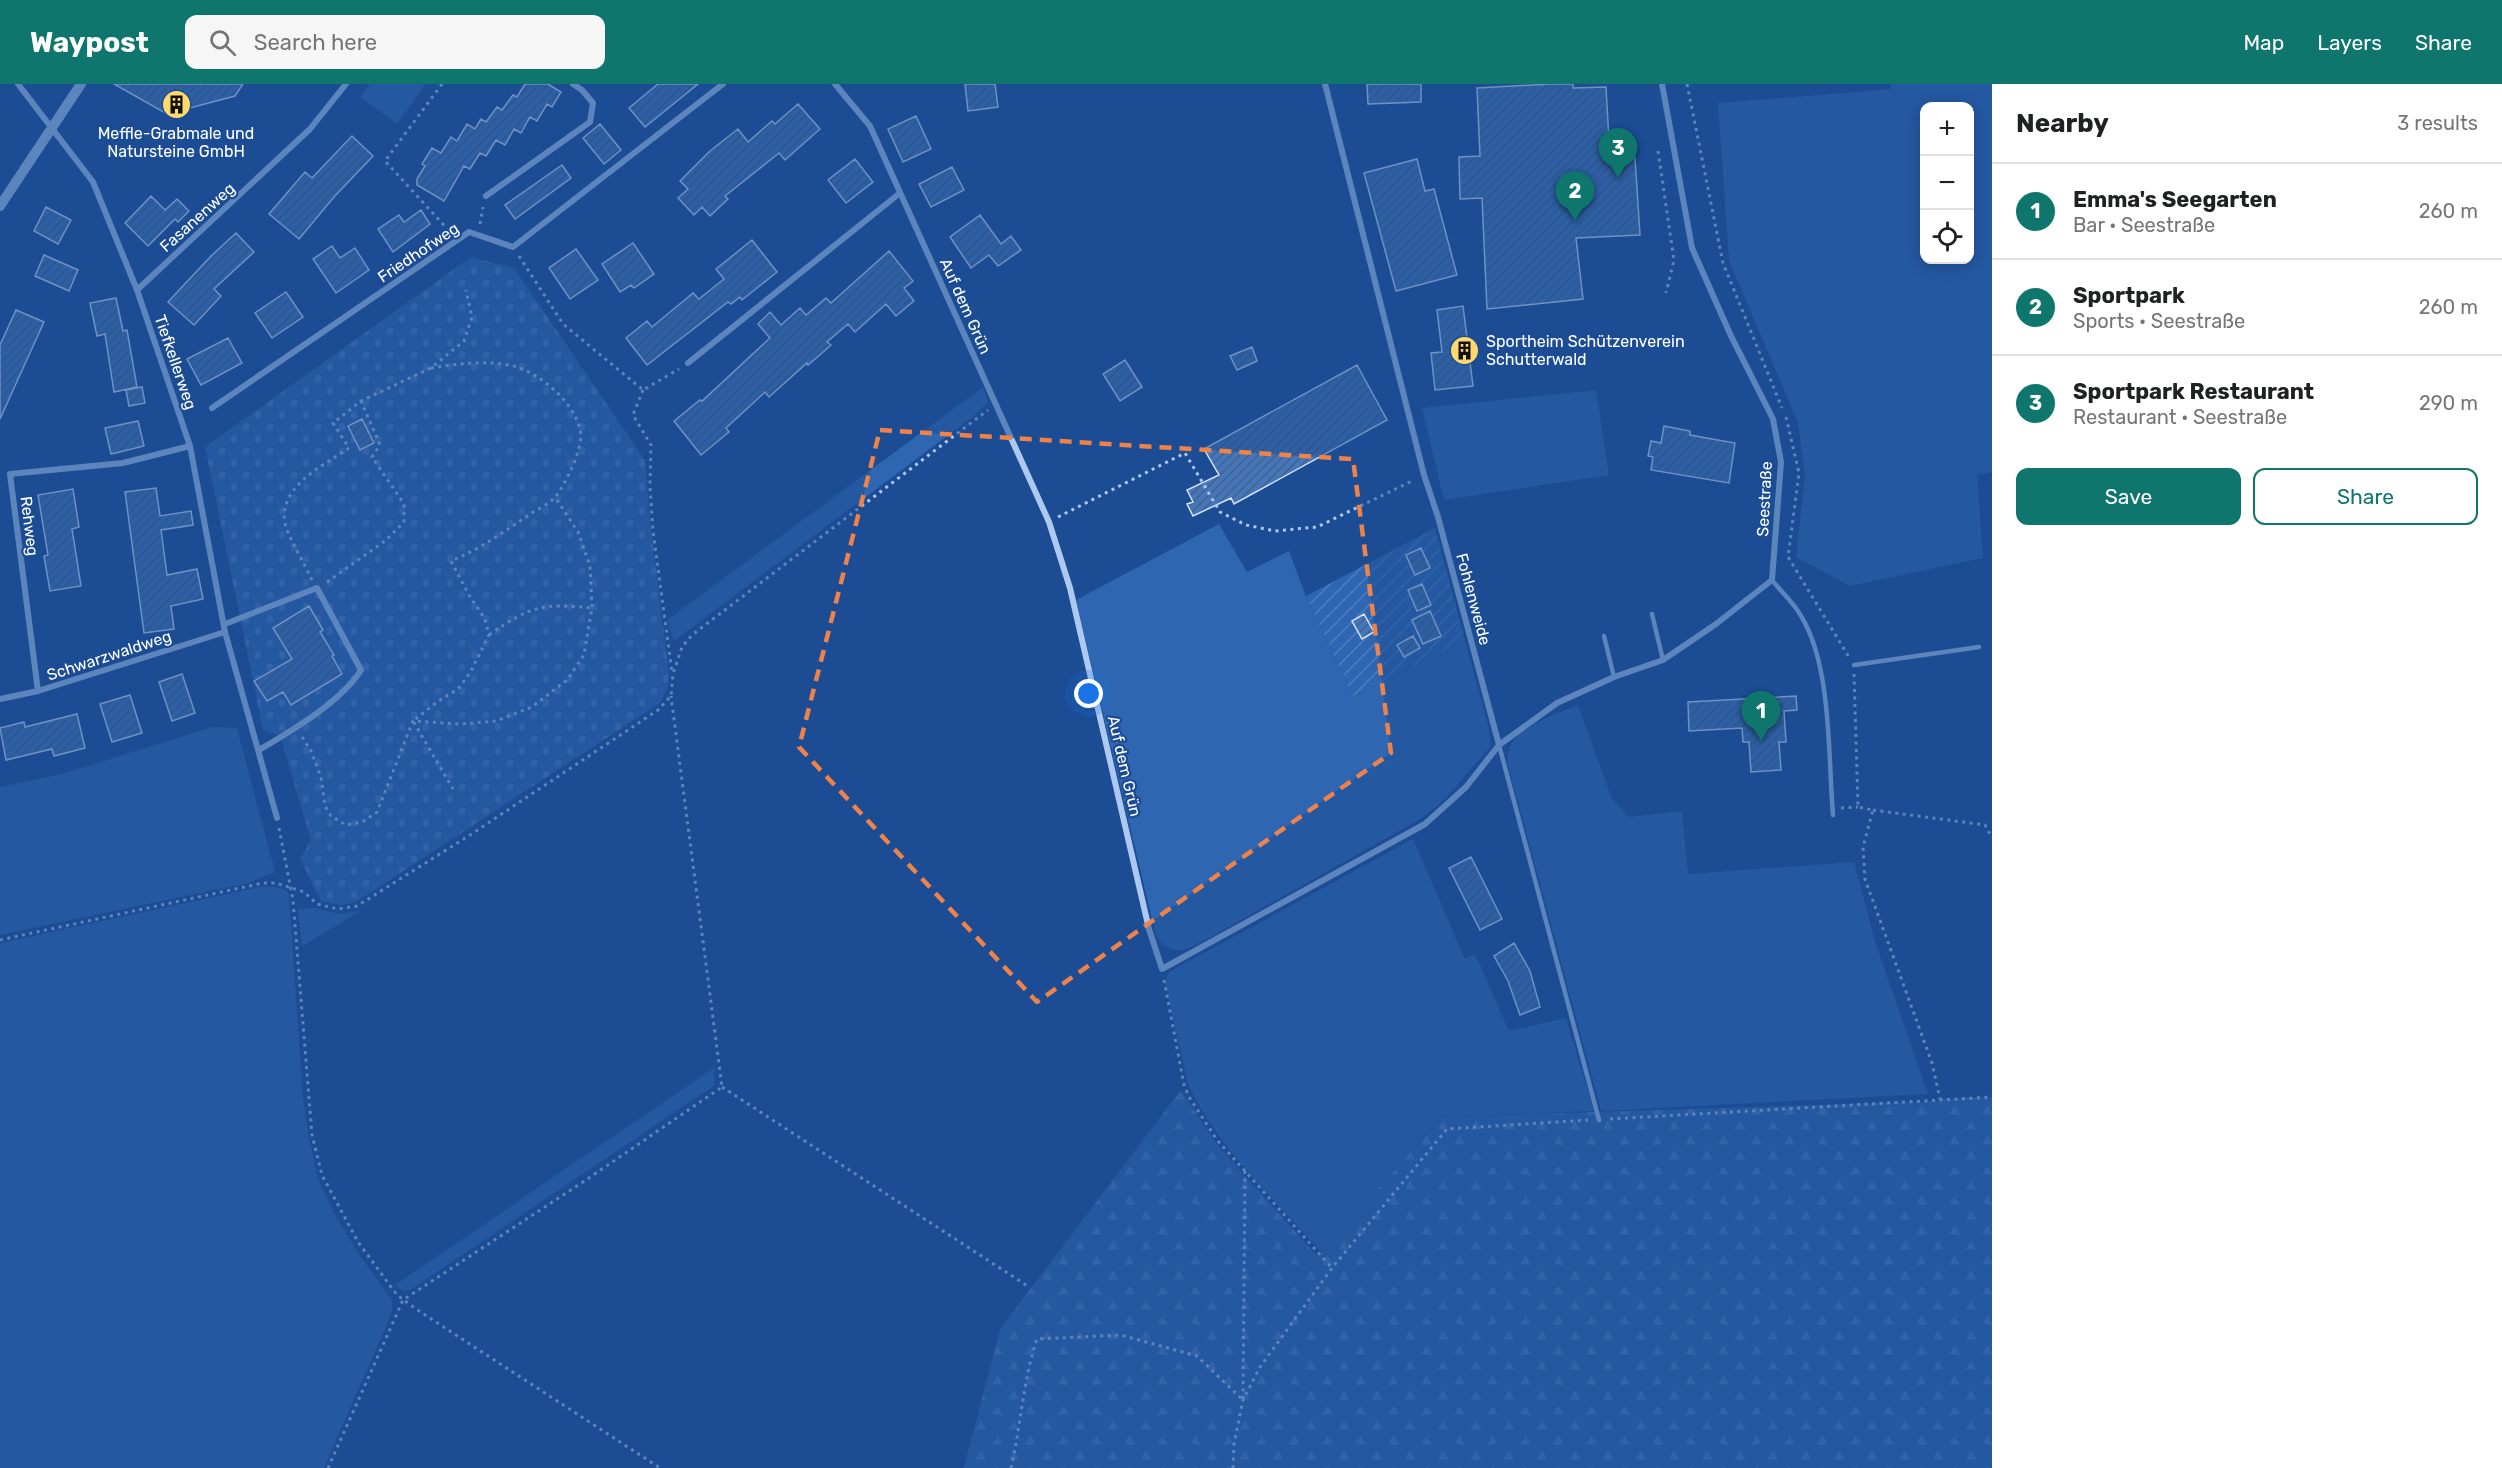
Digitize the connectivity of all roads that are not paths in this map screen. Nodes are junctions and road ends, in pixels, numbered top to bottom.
1 (81, 84) edge
2 (346, 84) edge
3 (573, 84) edge
4 (723, 84) edge
5 (835, 84) edge
6 (1325, 84) edge
7 (1662, 84) edge
8 (23, 86) edge
9 (52, 127) junction
10 (900, 193) junction
11 (486, 196) road end
12 (0, 206) edge
13 (137, 290) junction
14 (688, 363) road end
15 (212, 408) dead end
16 (190, 446) junction
17 (1772, 580) junction
18 (1652, 614) dead end
19 (225, 624) junction
20 (225, 632) junction
21 (1604, 636) dead end
22 (1979, 647) dead end
23 (1663, 660) junction
24 (1854, 665) road end
25 (1614, 677) junction
26 (38, 691) junction
27 (0, 699) edge
28 (1499, 745) junction
29 (259, 750) junction
30 (1833, 815) dead end
31 (277, 818) road end
32 (1599, 1120) road end

1 - 9 street
2 - 13 street, Fasanenweg
3 - 11 street
4 - 15 street, Friedhofweg
5 - 10 street, Auf dem Grün
6 - 28 street, Fohlenweide
7 - 17 street, Seestraße
8 - 9 street, Tiefkellerweg
9 - 12 street
9 - 13 street, Tiefkellerweg
10 - 14 street
10 - 28 street, Auf dem Grün
13 - 16 street, Tiefkellerweg
16 - 19 street, Tiefkellerweg
16 - 26 street, Rehweg
17 - 23 street
17 - 30 lane
18 - 23 lane
19 - 20 street, Tiefkellerweg
19 - 29 street
20 - 26 street, Schwarzwaldweg
20 - 29 street, Tiefkellerweg
21 - 25 lane
22 - 24 lane
23 - 25 street
25 - 28 street
26 - 27 street, Schwarzwaldweg
28 - 32 lane, Fohlenweide
29 - 31 street, Tiefkellerweg

